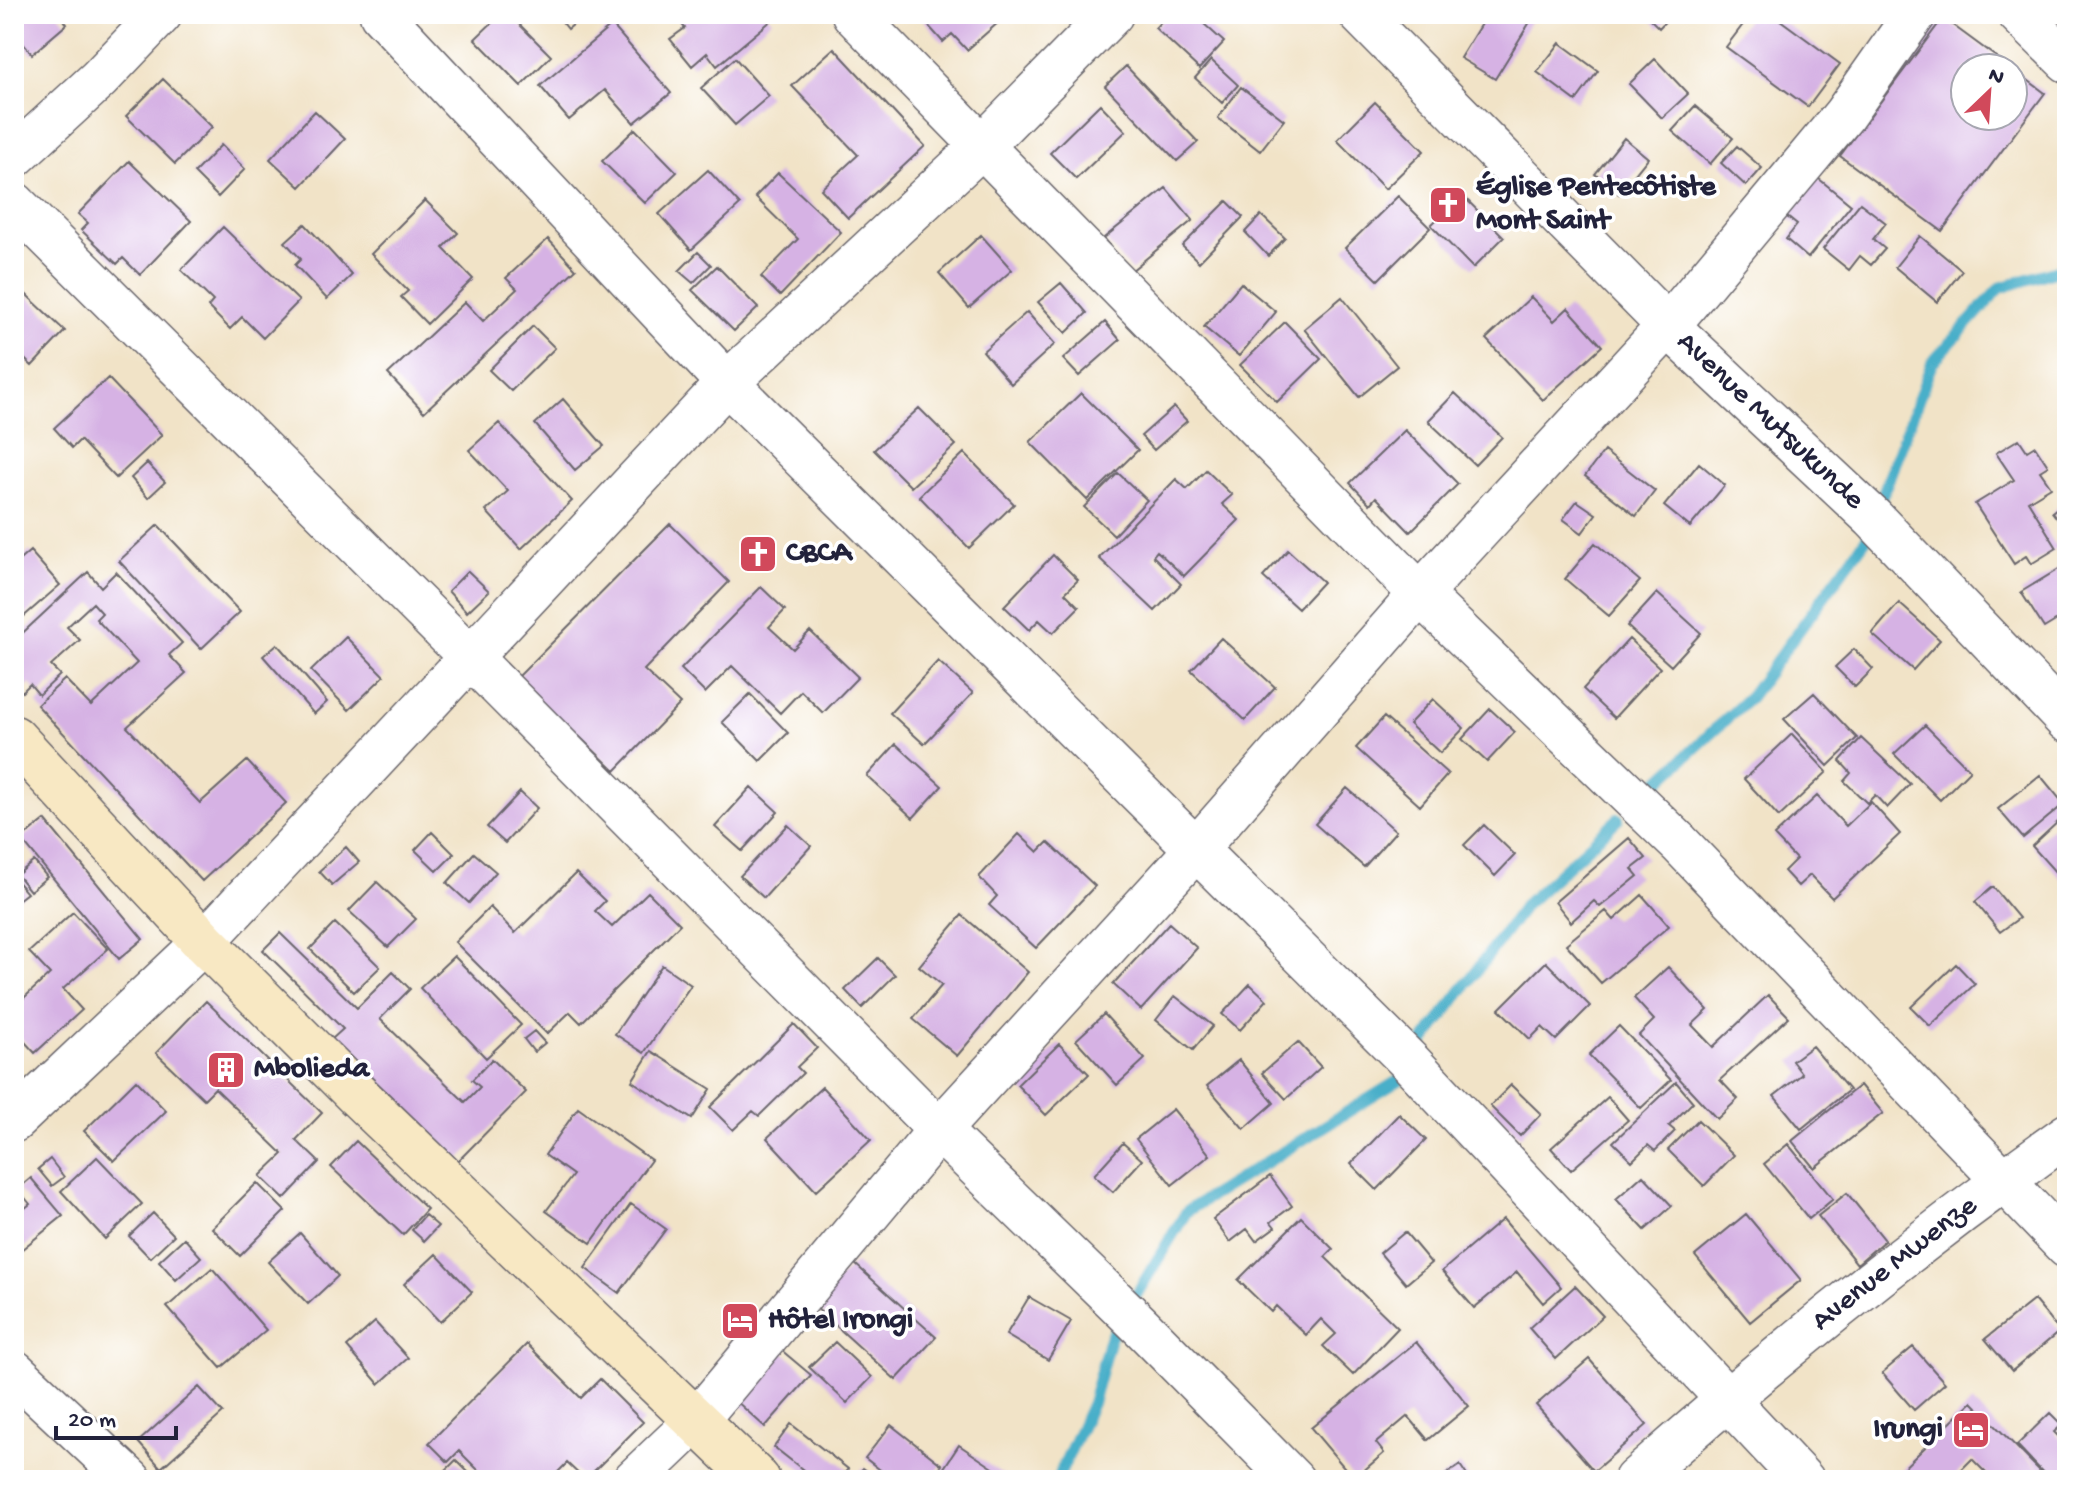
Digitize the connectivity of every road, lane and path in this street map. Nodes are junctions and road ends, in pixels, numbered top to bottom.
1 (161, 14) edge
2 (381, 14) edge
3 (853, 14) edge
4 (1112, 14) edge
5 (1360, 14) edge
6 (1915, 14) edge
7 (2019, 14) edge
8 (2067, 61) edge
9 (981, 147) junction
10 (14, 157) edge
11 (14, 203) edge
12 (1668, 326) junction
13 (727, 383) junction
14 (1420, 594) junction
15 (471, 658) junction
16 (2067, 721) edge
17 (14, 738) edge
18 (1197, 848) junction
19 (204, 942) junction
20 (14, 1121) edge
21 (939, 1130) junction
22 (2067, 1135) edge
23 (2003, 1180) junction
24 (2067, 1247) edge
25 (14, 1371) edge
26 (1726, 1399) junction
27 (697, 1420) junction
28 (130, 1480) edge
29 (634, 1480) edge
30 (758, 1480) edge
31 (1293, 1480) edge
32 (1635, 1480) edge
33 (1803, 1480) edge

1 - 10 street
2 - 13 street
3 - 9 street
4 - 9 street
5 - 12 street, Avenue Mutsukunde
6 - 12 street
7 - 8 street
9 - 13 street
9 - 14 street
11 - 15 street
12 - 14 street
12 - 16 street, Avenue Mutsukunde
13 - 15 street
13 - 18 street
14 - 18 street
14 - 23 street
15 - 19 street
15 - 21 street
17 - 19 street
18 - 21 street
18 - 26 street
19 - 20 street
19 - 27 street
21 - 27 street
21 - 31 street
22 - 23 street, Avenue Mwenze
23 - 24 street
23 - 26 street, Avenue Mwenze
25 - 28 street
26 - 32 street, Avenue Mwenze
26 - 33 street
27 - 29 street
27 - 30 street

